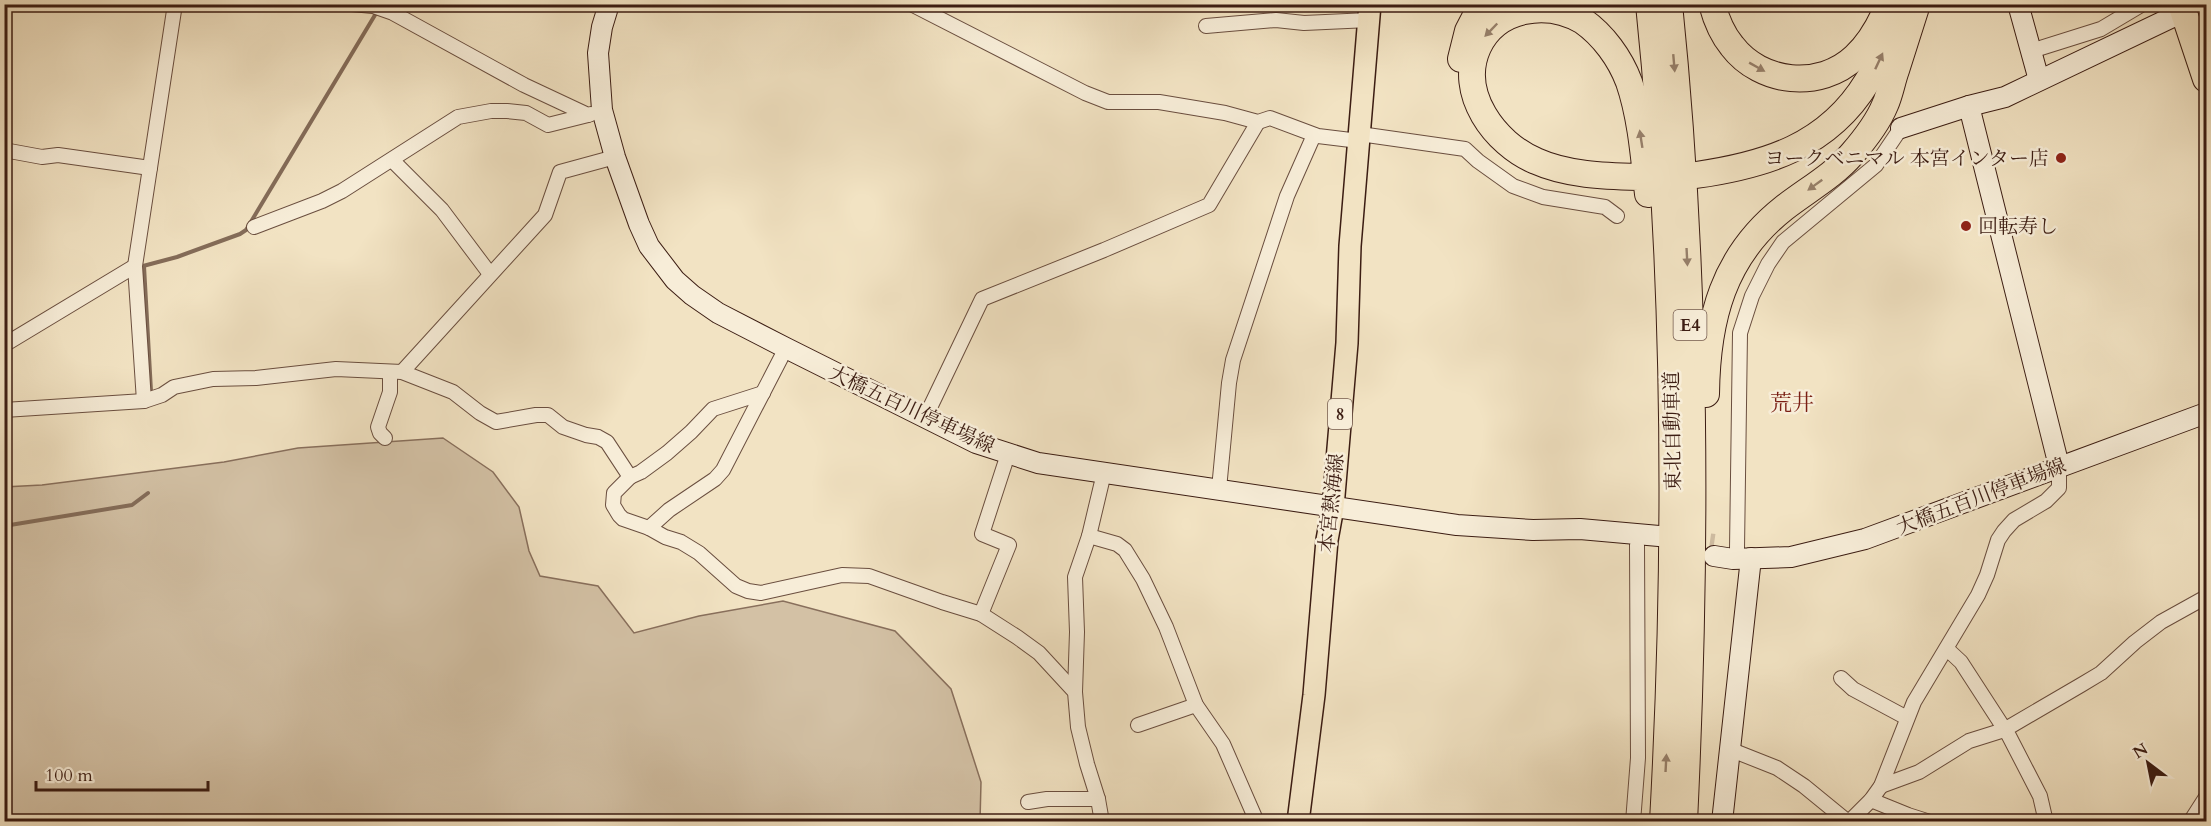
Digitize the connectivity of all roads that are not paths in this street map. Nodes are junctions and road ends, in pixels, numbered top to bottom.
1 (175, 4) edge
2 (352, 4) edge
3 (609, 4) edge
4 (911, 4) edge
5 (1482, 4) edge
6 (1649, 4) edge
7 (1669, 4) edge
8 (1712, 4) edge
9 (1890, 4) edge
10 (1917, 4) edge
11 (2018, 4) edge
12 (2143, 4) edge
13 (373, 5) edge
14 (2187, 7) edge
15 (1370, 12) edge
16 (1206, 26) dead end
17 (2206, 33) edge
18 (2031, 51) junction
19 (1895, 72) junction
20 (2206, 79) edge
21 (2039, 80) junction
22 (1969, 106) junction
23 (595, 113) junction
24 (1258, 122) junction
25 (1901, 128) joint
26 (1314, 135) junction
27 (1359, 138) junction
28 (4, 150) edge
29 (615, 158) junction
30 (392, 160) junction
31 (150, 168) junction
32 (1617, 216) dead end
33 (254, 227) dead end
34 (135, 266) junction
35 (490, 274) junction
36 (4, 345) edge
37 (786, 348) junction
38 (396, 372) junction
39 (763, 393) junction
40 (144, 400) junction
41 (4, 410) edge
42 (2206, 413) edge
43 (925, 418) junction
44 (1673, 427) junction
45 (385, 438) dead end
46 (1008, 454) junction
47 (2059, 466) junction
48 (1104, 473) junction
49 (630, 477) junction
50 (1219, 489) junction
51 (1333, 507) junction
52 (649, 528) junction
53 (1533, 530) junction
54 (1089, 536) junction
55 (1637, 545) junction
56 (1714, 550) tunnel mouth
57 (1744, 553) junction
58 (2206, 597) edge
59 (981, 614) junction
60 (1690, 645) junction
61 (1947, 648) junction
62 (1841, 678) dead end
63 (1075, 692) junction
64 (1196, 705) junction
65 (1906, 718) junction
66 (1138, 725) dead end
67 (2004, 730) junction
68 (1729, 749) junction
69 (1881, 786) junction
70 (2206, 797) edge
71 (1098, 799) junction
72 (1871, 800) junction
73 (1028, 802) dead end
74 (1102, 822) edge
75 (1257, 822) edge
76 (1298, 822) edge
77 (1633, 822) edge
78 (1663, 822) edge
79 (1684, 822) edge
80 (1722, 822) edge
81 (1848, 822) edge
82 (1930, 822) edge
83 (2046, 822) edge
84 (2190, 822) edge

1 - 31 street
2 - 13 street
3 - 23 main road, 大橋五百川停車場線
4 - 24 street
44 -> 5 highway
6 - 44 highway, 東北自動車道 / E4
7 -> 60 highway, 東北自動車道 / E4
8 -> 9 highway
19 -> 9 highway
10 - 19 highway
11 - 18 main road
12 - 18 street
13 - 23 street
14 - 17 highway
14 - 20 highway
14 - 21 main road
15 - 16 street
15 - 27 main road, 本宮熱海線 / 8
18 - 21 main road
19 -> 60 highway
21 - 22 main road
22 - 25 main road
22 - 47 main road
23 - 29 main road, 大橋五百川停車場線
23 - 30 street
24 - 26 street
24 - 43 street
25 - 57 street
26 - 27 street
26 - 50 street
27 - 32 street
27 - 51 main road, 本宮熱海線 / 8
28 - 31 street
29 - 35 street
29 - 37 main road, 大橋五百川停車場線
30 - 33 street
30 - 35 street
31 - 34 street
34 - 36 street
34 - 40 street
35 - 38 street
37 - 39 street
37 - 43 main road, 大橋五百川停車場線
38 - 40 street
38 - 45 street
38 - 49 street
39 - 49 street
39 - 52 street
40 - 41 street
42 - 47 main road, 大橋五百川停車場線
43 - 46 main road, 大橋五百川停車場線
78 -> 44 highway, 東北自動車道 / E4
46 - 48 main road, 大橋五百川停車場線
46 - 59 street
47 - 57 main road, 大橋五百川停車場線
47 - 61 street
48 - 50 main road, 大橋五百川停車場線
48 - 54 street
49 - 52 street
50 - 51 main road, 大橋五百川停車場線
51 - 53 main road, 大橋五百川停車場線
51 - 76 main road, 本宮熱海線 / 8
52 - 59 street
53 - 55 main road, 大橋五百川停車場線
53 - 55 main road, 大橋五百川停車場線
54 - 63 street
54 - 64 street
55 - 77 street
56 - 57 main road, 大橋五百川停車場線
57 - 68 main road
58 - 67 street
59 - 63 street
60 - 79 highway, 東北自動車道 / E4
61 - 65 street
61 - 67 street
62 - 65 street
63 - 71 street
64 - 66 street
64 - 75 street
65 - 69 street
67 - 69 street
67 - 83 street
68 - 80 main road
68 - 81 street
69 - 72 street
70 - 84 street
71 - 73 street
71 - 74 street
72 - 81 street
72 - 82 street

